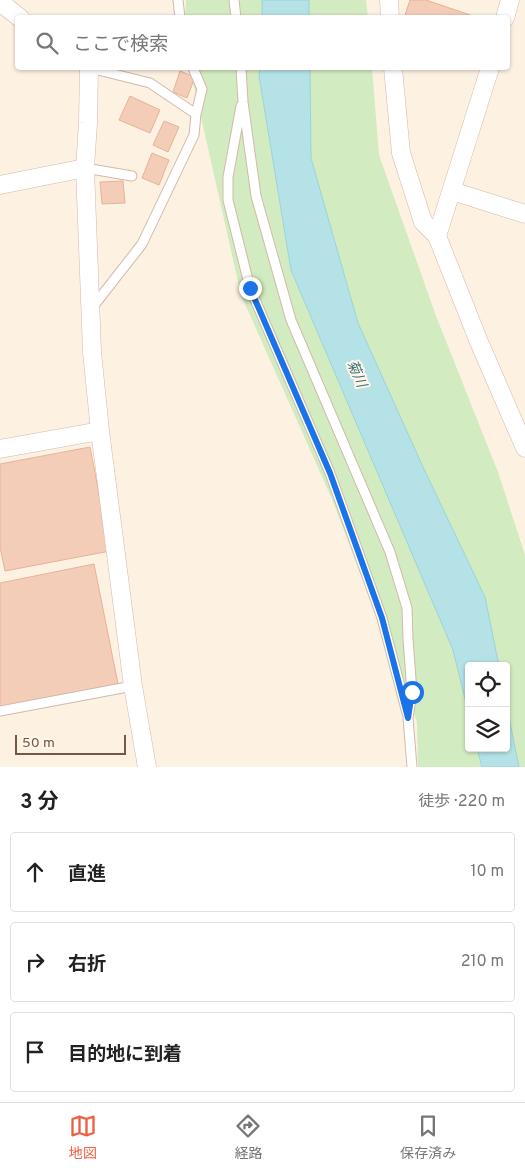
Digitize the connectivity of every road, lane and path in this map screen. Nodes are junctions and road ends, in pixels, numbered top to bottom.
1 (178, 0) edge
2 (234, 0) edge
3 (389, 0) edge
4 (510, 0) edge
5 (0, 2) edge
6 (16, 15) edge
7 (180, 15) edge
8 (236, 15) edge
9 (390, 15) edge
10 (506, 15) edge
11 (90, 70) edge
12 (98, 70) edge
13 (194, 70) edge
14 (241, 70) edge
15 (393, 70) edge
16 (489, 70) edge
17 (243, 96) junction
18 (196, 114) junction
19 (85, 168) junction
20 (132, 176) dead end
21 (0, 185) edge
22 (452, 191) junction
23 (525, 214) edge
24 (437, 236) junction
25 (90, 311) junction
26 (100, 431) junction
27 (0, 448) edge
28 (525, 448) edge
29 (133, 686) junction
30 (0, 711) edge
31 (408, 718) junction
32 (148, 767) edge
33 (412, 767) edge

1 - 7 lane
2 - 8 lane
3 - 9 street
4 - 10 street
5 - 6 street
11 - 19 street
12 - 18 lane
13 - 18 lane
14 - 17 lane
15 - 24 street
16 - 22 street
17 - 31 lane
17 - 31 lane
18 - 25 lane
19 - 20 lane
19 - 21 street
19 - 25 street
22 - 23 street
22 - 24 street
24 - 28 street
25 - 26 street
26 - 27 street
26 - 29 street
29 - 30 lane
29 - 32 street
31 - 33 lane

